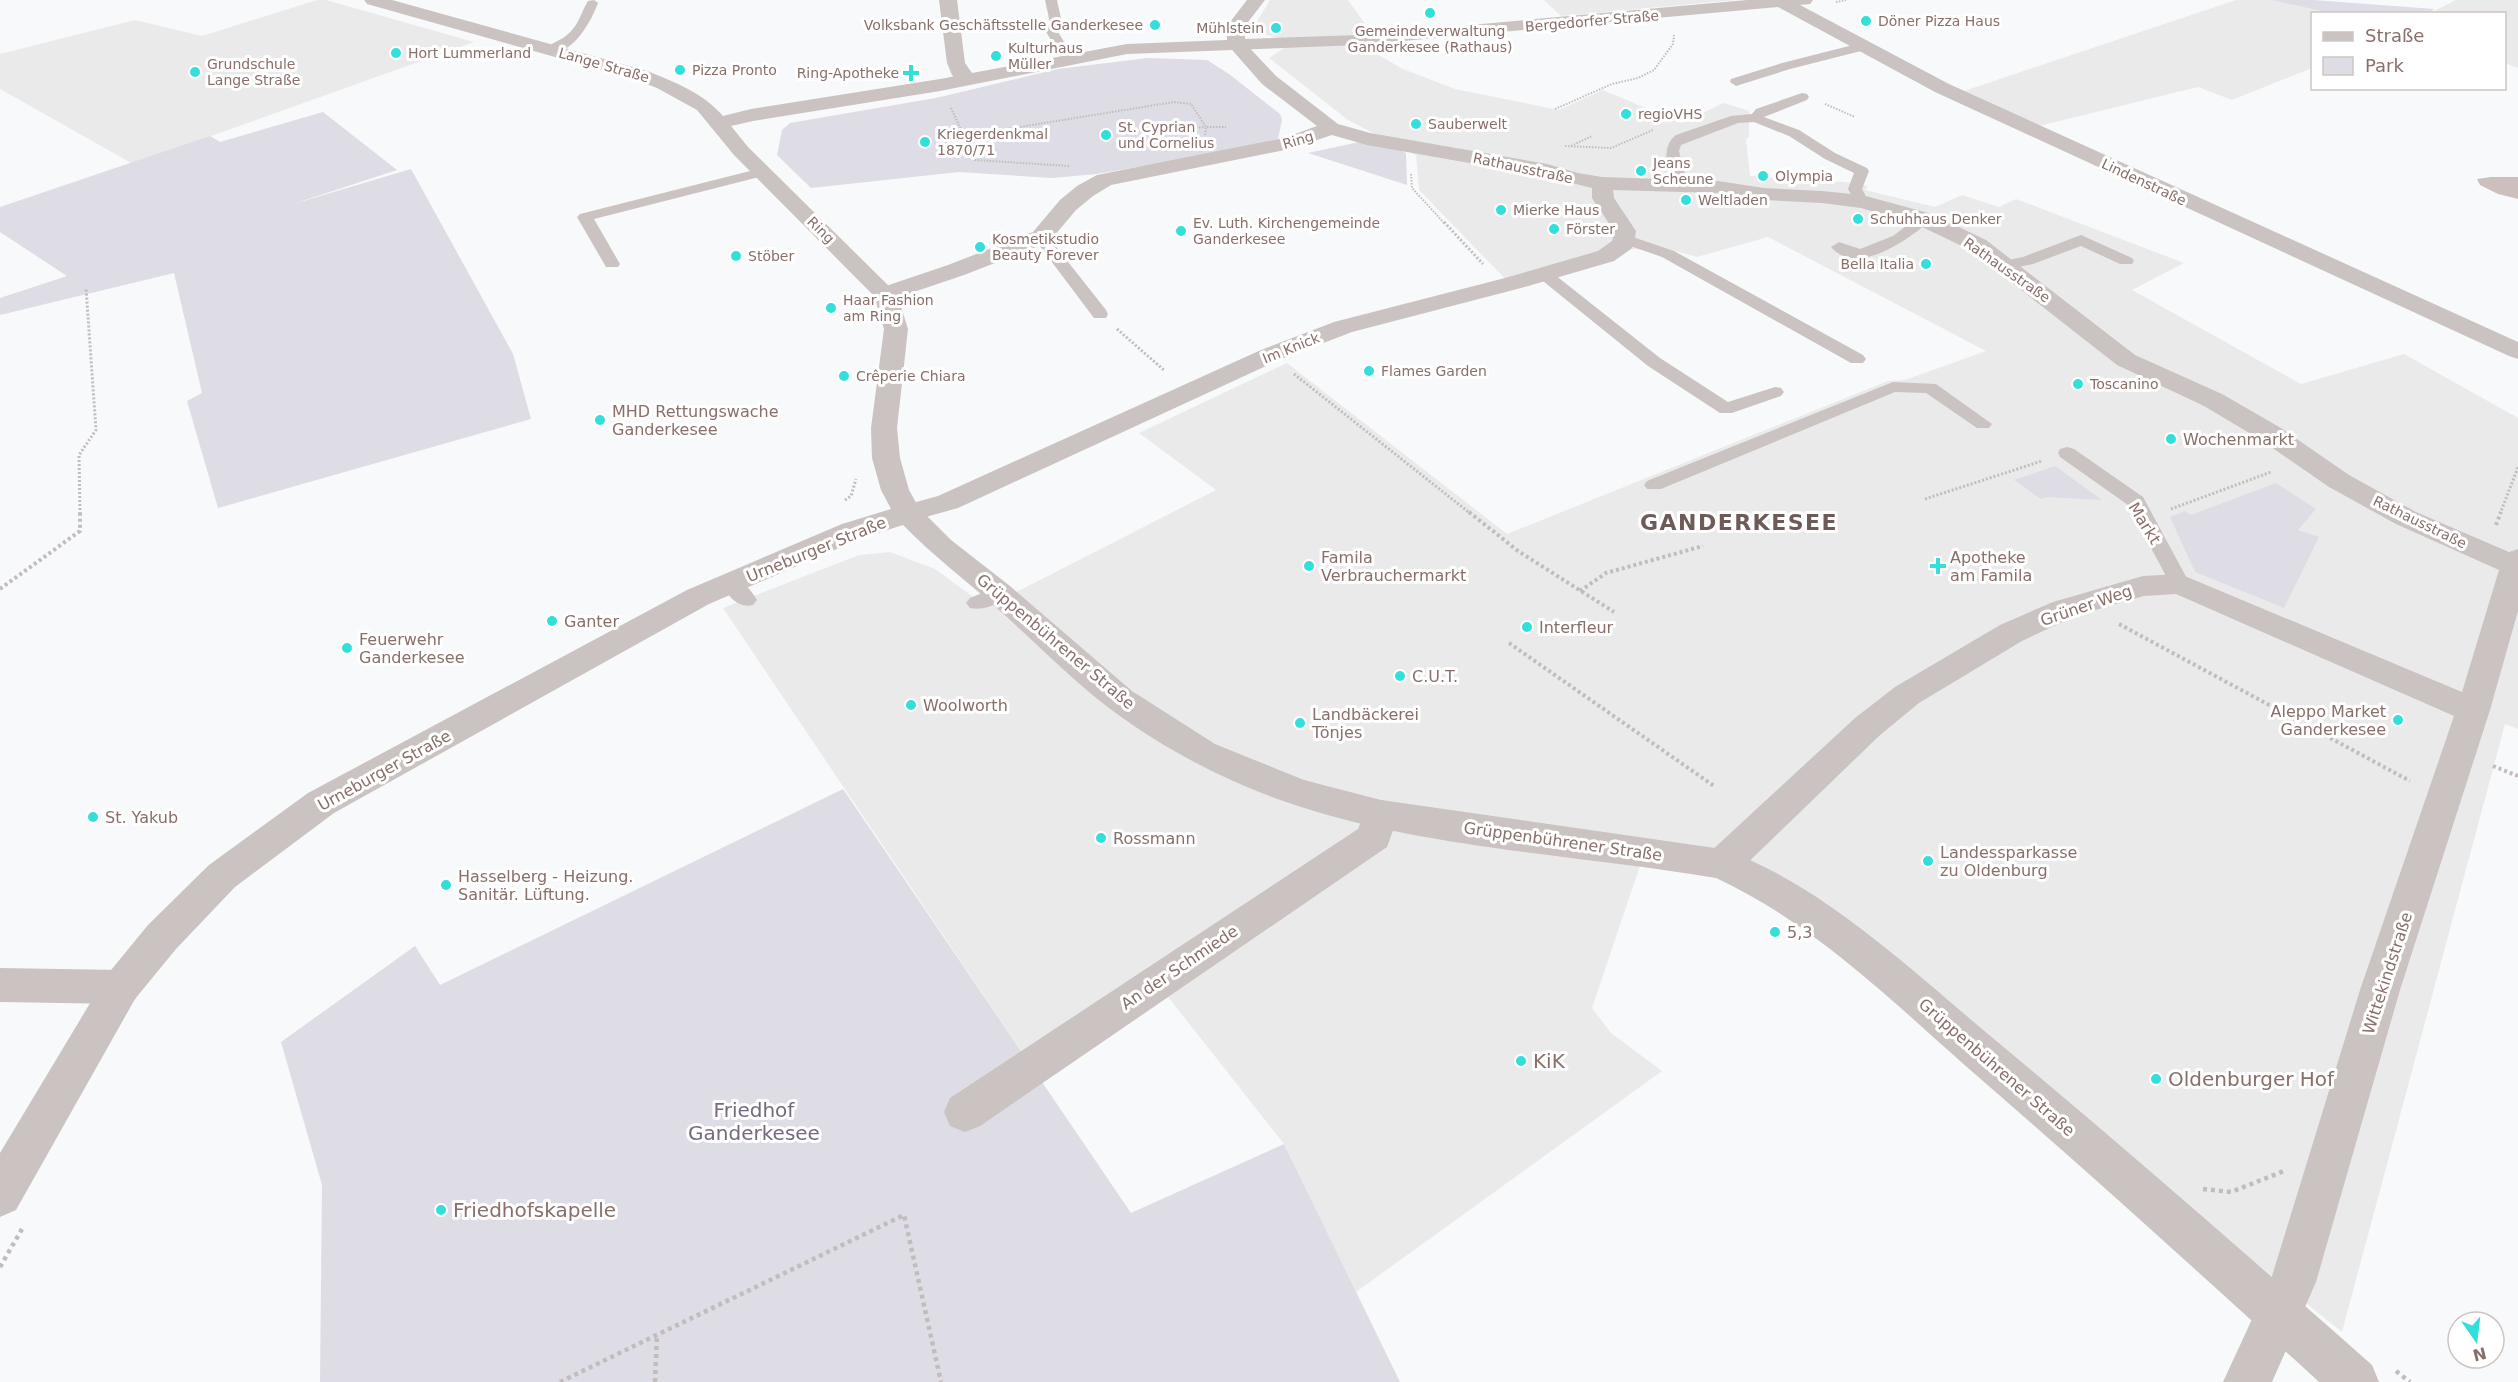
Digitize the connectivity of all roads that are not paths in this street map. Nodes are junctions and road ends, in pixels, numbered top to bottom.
1 (373, 0) edge
2 (948, 0) edge
3 (1051, 0) edge
4 (1256, 0) edge
5 (1804, 0) edge
6 (1779, 1) edge
7 (592, 3) dead end
8 (1236, 44) junction
9 (1861, 47) junction
10 (550, 50) junction
11 (1068, 58) junction
12 (968, 80) junction
13 (1736, 82) dead end
14 (1802, 97) road end
15 (1756, 118) junction
16 (718, 124) junction
17 (1331, 128) junction
18 (762, 172) junction
19 (1602, 183) junction
20 (1681, 186) junction
21 (1862, 202) junction
22 (1924, 219) junction
23 (1041, 237) junction
24 (1624, 238) junction
25 (1839, 247) dead end
26 (2126, 261) dead end
27 (612, 264) dead end
28 (2005, 265) junction
29 (1544, 274) junction
30 (885, 294) junction
31 (1100, 314) road end
32 (2518, 351) edge
33 (1857, 358) dead end
34 (1775, 393) dead end
35 (1983, 424) dead end
36 (2067, 453) road end
37 (1654, 485) dead end
38 (908, 513) junction
39 (2517, 563) edge
40 (2180, 584) junction
41 (2473, 710) junction
42 (1381, 814) junction
43 (1722, 864) junction
44 (0, 985) edge
45 (121, 987) junction
46 (965, 1112) dead end
47 (0, 1195) edge
48 (2277, 1313) junction
49 (2247, 1382) edge
50 (2355, 1382) edge

1 - 10 street, Lange Straße
2 - 12 street
3 - 11 lane
4 - 8 street
5 - 6 street, Bergedorfer Straße
6 - 8 street, Bergedorfer Straße
6 - 9 street, Lindenstraße
7 - 10 lane
8 - 11 street
8 - 17 street, Ring
9 - 13 lane
9 - 32 street, Lindenstraße
10 - 16 street, Lange Straße
11 - 12 street
12 - 16 street
14 - 15 lane
15 - 20 lane
15 - 21 lane
16 - 18 street, Ring
17 - 19 street, Rathausstraße
17 - 23 street, Ring
18 - 27 lane
18 - 30 street, Ring
19 - 20 street, Rathausstraße
19 - 24 street
20 - 21 street, Rathausstraße
21 - 22 street, Rathausstraße
22 - 25 lane
22 - 28 street, Rathausstraße
23 - 30 street, Ring
23 - 31 lane
24 - 29 street, Im Knick
24 - 33 lane
26 - 28 lane
28 - 39 street, Rathausstraße
29 - 34 lane
29 - 38 street, Im Knick
30 - 38 street, Grüppenbührener Straße
35 - 37 lane
36 - 40 lane, Markt
38 - 42 street, Grüppenbührener Straße
38 - 45 street, Urneburger Straße
39 - 41 street, Wittekindstraße
40 - 41 street, Grüner Weg
40 - 43 street, Grüner Weg
41 - 48 street, Wittekindstraße
42 - 43 street, Grüppenbührener Straße
42 - 46 street, An der Schmiede
43 - 48 street, Grüppenbührener Straße
44 - 45 street
45 - 47 street, Urneburger Straße
48 - 49 street, Wittekindstraße
48 - 50 street, Grüppenbührener Straße

